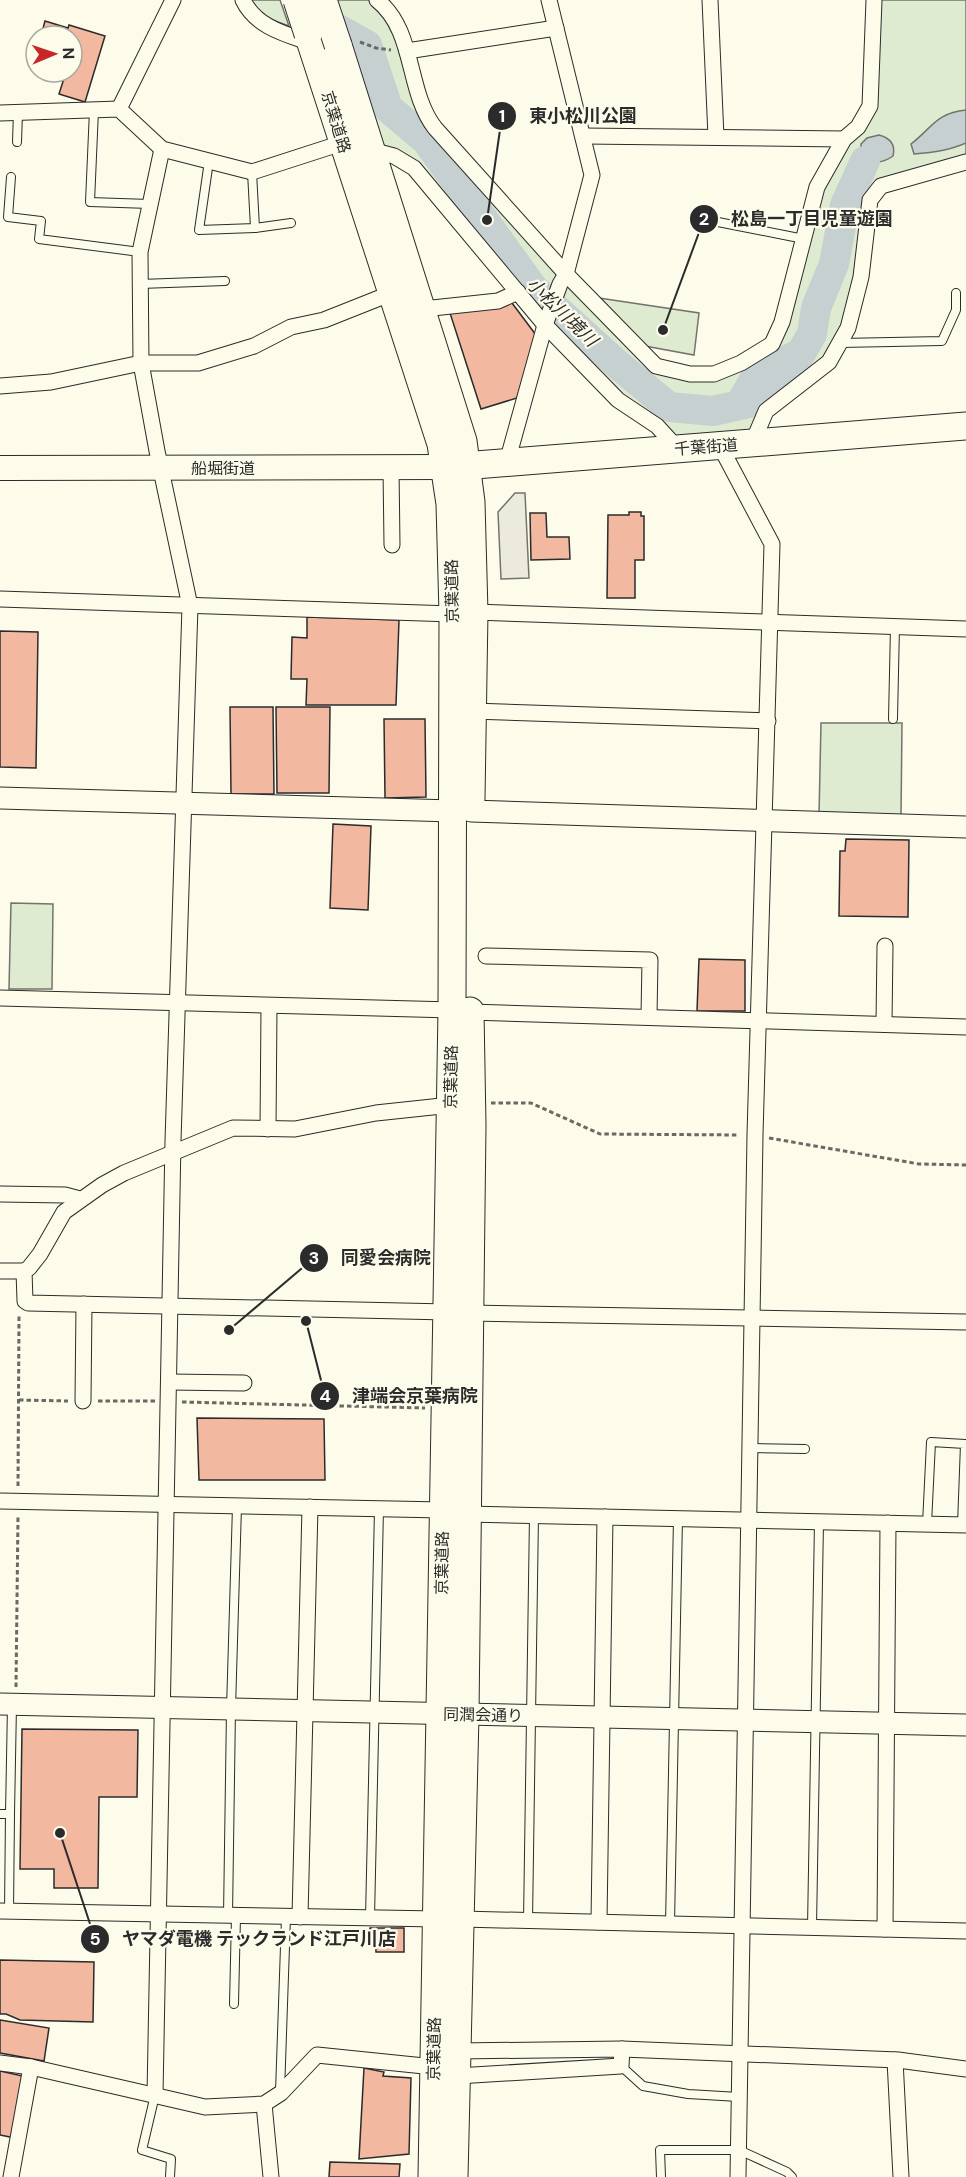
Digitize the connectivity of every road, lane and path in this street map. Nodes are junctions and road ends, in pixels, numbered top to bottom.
1 (173, 0) edge
2 (243, 0) edge
3 (297, 0) edge
4 (323, 0) edge
5 (377, 0) edge
6 (549, 0) edge
7 (710, 0) edge
8 (874, 0) edge
9 (555, 28) junction
10 (309, 38) junction
11 (407, 51) junction
12 (119, 109) junction
13 (94, 110) junction
14 (18, 112) junction
15 (0, 113) edge
16 (583, 136) junction
17 (717, 137) junction
18 (844, 139) junction
19 (17, 142) dead end
20 (342, 143) junction
21 (162, 149) junction
22 (371, 150) junction
23 (209, 161) junction
24 (966, 162) edge
25 (252, 172) junction
26 (11, 177) dead end
27 (150, 204) junction
28 (718, 222) dead end
29 (291, 223) dead end
30 (255, 228) junction
31 (804, 239) junction
32 (140, 252) junction
33 (563, 279) junction
34 (225, 281) dead end
35 (140, 284) junction
36 (518, 292) junction
37 (392, 293) junction
38 (956, 293) dead end
39 (423, 309) junction
40 (547, 320) junction
41 (840, 343) junction
42 (141, 363) junction
43 (0, 386) edge
44 (966, 426) edge
45 (752, 444) junction
46 (720, 446) junction
47 (678, 449) junction
48 (507, 462) junction
49 (457, 466) junction
50 (0, 468) edge
51 (160, 468) junction
52 (391, 468) junction
53 (392, 546) dead end
54 (0, 599) edge
55 (189, 606) junction
56 (463, 613) junction
57 (771, 622) junction
58 (895, 626) junction
59 (966, 628) edge
60 (472, 711) junction
61 (893, 719) dead end
62 (768, 721) junction
63 (0, 798) edge
64 (183, 803) junction
65 (462, 811) junction
66 (765, 821) junction
67 (966, 827) edge
68 (885, 946) dead end
69 (486, 956) dead end
70 (0, 998) edge
71 (177, 1003) junction
72 (269, 1006) junction
73 (461, 1011) junction
74 (649, 1017) junction
75 (759, 1020) junction
76 (884, 1024) junction
77 (966, 1027) edge
78 (461, 1104) junction
79 (268, 1129) junction
80 (755, 1135) junction
81 (173, 1154) junction
82 (966, 1164) edge
83 (0, 1194) edge
84 (81, 1199) junction
85 (0, 1271) edge
86 (24, 1271) junction
87 (24, 1296) junction
88 (84, 1304) junction
89 (170, 1306) junction
90 (459, 1313) junction
91 (753, 1318) junction
92 (966, 1322) edge
93 (169, 1382) junction
94 (244, 1383) dead end
95 (19, 1400) junction
96 (83, 1401) junction
97 (168, 1402) junction
98 (446, 1408) junction
99 (750, 1448) junction
100 (805, 1449) dead end
101 (0, 1501) edge
102 (18, 1501) junction
103 (166, 1504) junction
104 (237, 1506) junction
105 (310, 1507) junction
106 (379, 1509) junction
107 (455, 1512) junction
108 (534, 1515) junction
109 (605, 1517) junction
110 (678, 1518) junction
111 (749, 1520) junction
112 (819, 1522) junction
113 (888, 1523) junction
114 (927, 1524) junction
115 (964, 1525) edge
116 (9, 1704) edge
117 (161, 1708) junction
118 (231, 1709) junction
119 (304, 1711) junction
120 (375, 1713) junction
121 (453, 1714) junction
122 (531, 1716) junction
123 (602, 1717) junction
124 (674, 1719) junction
125 (746, 1720) junction
126 (816, 1722) junction
127 (886, 1723) junction
128 (966, 1725) edge
129 (0, 1814) edge
130 (10, 1814) junction
131 (4, 1911) edge
132 (158, 1914) junction
133 (232, 1916) junction
134 (293, 1917) junction
135 (369, 1918) junction
136 (449, 1919) junction
137 (528, 1921) junction
138 (599, 1922) junction
139 (670, 1924) junction
140 (741, 1926) junction
141 (812, 1927) junction
142 (885, 1929) junction
143 (966, 1931) edge
144 (234, 2004) dead end
145 (622, 2049) junction
146 (739, 2055) junction
147 (895, 2060) junction
148 (0, 2063) edge
149 (449, 2065) junction
150 (621, 2066) junction
151 (31, 2067) junction
152 (966, 2069) edge
153 (280, 2093) junction
154 (156, 2095) junction
155 (739, 2097) junction
156 (264, 2104) junction
157 (739, 2150) junction
158 (11, 2177) edge
159 (170, 2177) edge
160 (271, 2177) edge
161 (442, 2177) edge
162 (661, 2177) edge
163 (738, 2177) edge
164 (792, 2177) edge
165 (901, 2177) edge

1 - 12 street
2 - 10 street
3 - 10 highway, 京葉道路, bridge
4 - 22 highway, 京葉道路, bridge
5 - 11 street
6 - 9 street
7 - 17 street
8 - 18 street
9 - 11 street
9 - 16 street
10 - 20 highway, 京葉道路
11 - 33 street
12 - 13 street
12 - 21 street
13 - 14 street
13 - 27 lane
14 - 15 street
14 - 19 lane
16 - 17 street
16 - 33 street
17 - 18 street
18 - 31 street
20 - 25 street
20 - 37 highway, 京葉道路
21 - 23 street
21 - 27 street
22 - 36 street
22 - 39 highway, 京葉道路
23 - 25 street
23 - 30 lane
24 - 41 street
25 - 30 lane
26 - 32 lane
27 - 32 street
28 - 31 lane
29 - 30 lane
31 - 33 street
32 - 35 street
33 - 40 street
34 - 35 lane
35 - 42 street
36 - 39 street
36 - 40 street
37 - 42 street
37 - 49 highway, 京葉道路
38 - 41 lane
39 - 49 highway, 京葉道路
40 - 47 street
40 - 48 street
41 - 45 street
42 - 43 street
42 - 51 street
44 - 45 highway, 千葉街道
45 - 46 highway, 千葉街道
46 - 47 highway, 千葉街道
46 - 57 street
47 - 48 highway, 千葉街道
48 - 49 highway, 千葉街道
49 - 52 main road, 船堀街道
49 - 56 highway, 京葉道路
50 - 51 main road, 船堀街道
51 - 52 main road, 船堀街道
51 - 55 street
52 - 53 street
54 - 55 street
55 - 56 street
55 - 64 street
56 - 57 street
56 - 60 highway, 京葉道路
56 - 65 highway, 京葉道路
57 - 58 street
57 - 62 street
58 - 59 street
58 - 61 lane
60 - 62 street
60 - 65 highway, 京葉道路
62 - 66 street
63 - 64 street
64 - 65 street
64 - 71 street
65 - 66 street
65 - 73 highway, 京葉道路
66 - 67 street
66 - 75 street
68 - 76 street
69 - 74 street
70 - 71 street
71 - 72 street
71 - 81 street
72 - 73 street
72 - 79 street
73 - 74 street
73 - 78 highway, 京葉道路
74 - 75 street
75 - 76 street
75 - 80 street
76 - 77 street
78 - 79 street
78 - 80 path
78 - 90 highway, 京葉道路
79 - 81 street
80 - 82 path
80 - 91 street
81 - 84 street
81 - 89 street
83 - 84 street
84 - 86 street
85 - 86 street
86 - 87 street
87 - 88 street
87 - 95 path
88 - 89 street
88 - 96 street
89 - 90 street
89 - 93 street
90 - 91 street
90 - 98 highway, 京葉道路
90 - 107 highway, 京葉道路
91 - 92 street
91 - 99 street
93 - 94 street
93 - 97 street
95 - 96 path
95 - 102 path
96 - 97 path
97 - 98 path
97 - 103 street
98 - 107 highway, 京葉道路
99 - 100 lane
99 - 111 street
101 - 102 street
102 - 103 street
102 - 116 path
103 - 104 street
103 - 117 street
104 - 105 street
104 - 118 lane
105 - 106 street
105 - 119 street
106 - 107 street
106 - 120 lane
107 - 108 street
107 - 121 highway, 京葉道路
108 - 109 street
108 - 122 lane
109 - 110 street
109 - 123 street
110 - 111 street
110 - 124 lane
111 - 112 street
111 - 125 street
112 - 113 street
112 - 126 lane
113 - 114 street
113 - 127 street
114 - 115 street
114 - 115 lane
116 - 117 street, 同潤会通り
116 - 130 lane
117 - 118 street, 同潤会通り
117 - 132 street
118 - 119 street, 同潤会通り
118 - 133 lane
119 - 120 street, 同潤会通り
119 - 134 street
120 - 121 street, 同潤会通り
120 - 135 lane
121 - 122 street, 同潤会通り
121 - 136 highway, 京葉道路
122 - 123 street, 同潤会通り
122 - 137 lane
123 - 124 street, 同潤会通り
123 - 138 street
124 - 125 street, 同潤会通り
124 - 139 lane
125 - 126 street, 同潤会通り
125 - 140 street
126 - 127 street, 同潤会通り
126 - 141 lane
127 - 128 street, 同潤会通り
127 - 142 street
129 - 130 lane
130 - 131 lane
131 - 132 street
132 - 133 street
132 - 154 street
133 - 134 street
133 - 144 lane
134 - 135 street
134 - 153 lane
135 - 136 street
136 - 137 street
136 - 149 highway, 京葉道路
137 - 138 street
138 - 139 street
139 - 140 street
140 - 141 street
140 - 146 street
141 - 142 street
142 - 143 street
145 - 146 street
145 - 149 street
145 - 150 street
146 - 147 street
146 - 155 street
147 - 152 street
147 - 165 street
148 - 151 street
149 - 150 street
149 - 153 street
149 - 161 highway, 京葉道路
150 - 155 lane
151 - 154 street
151 - 158 street
153 - 156 street
154 - 156 street
154 - 159 lane
155 - 157 street
156 - 160 street
157 - 162 lane
157 - 163 street
157 - 164 lane

